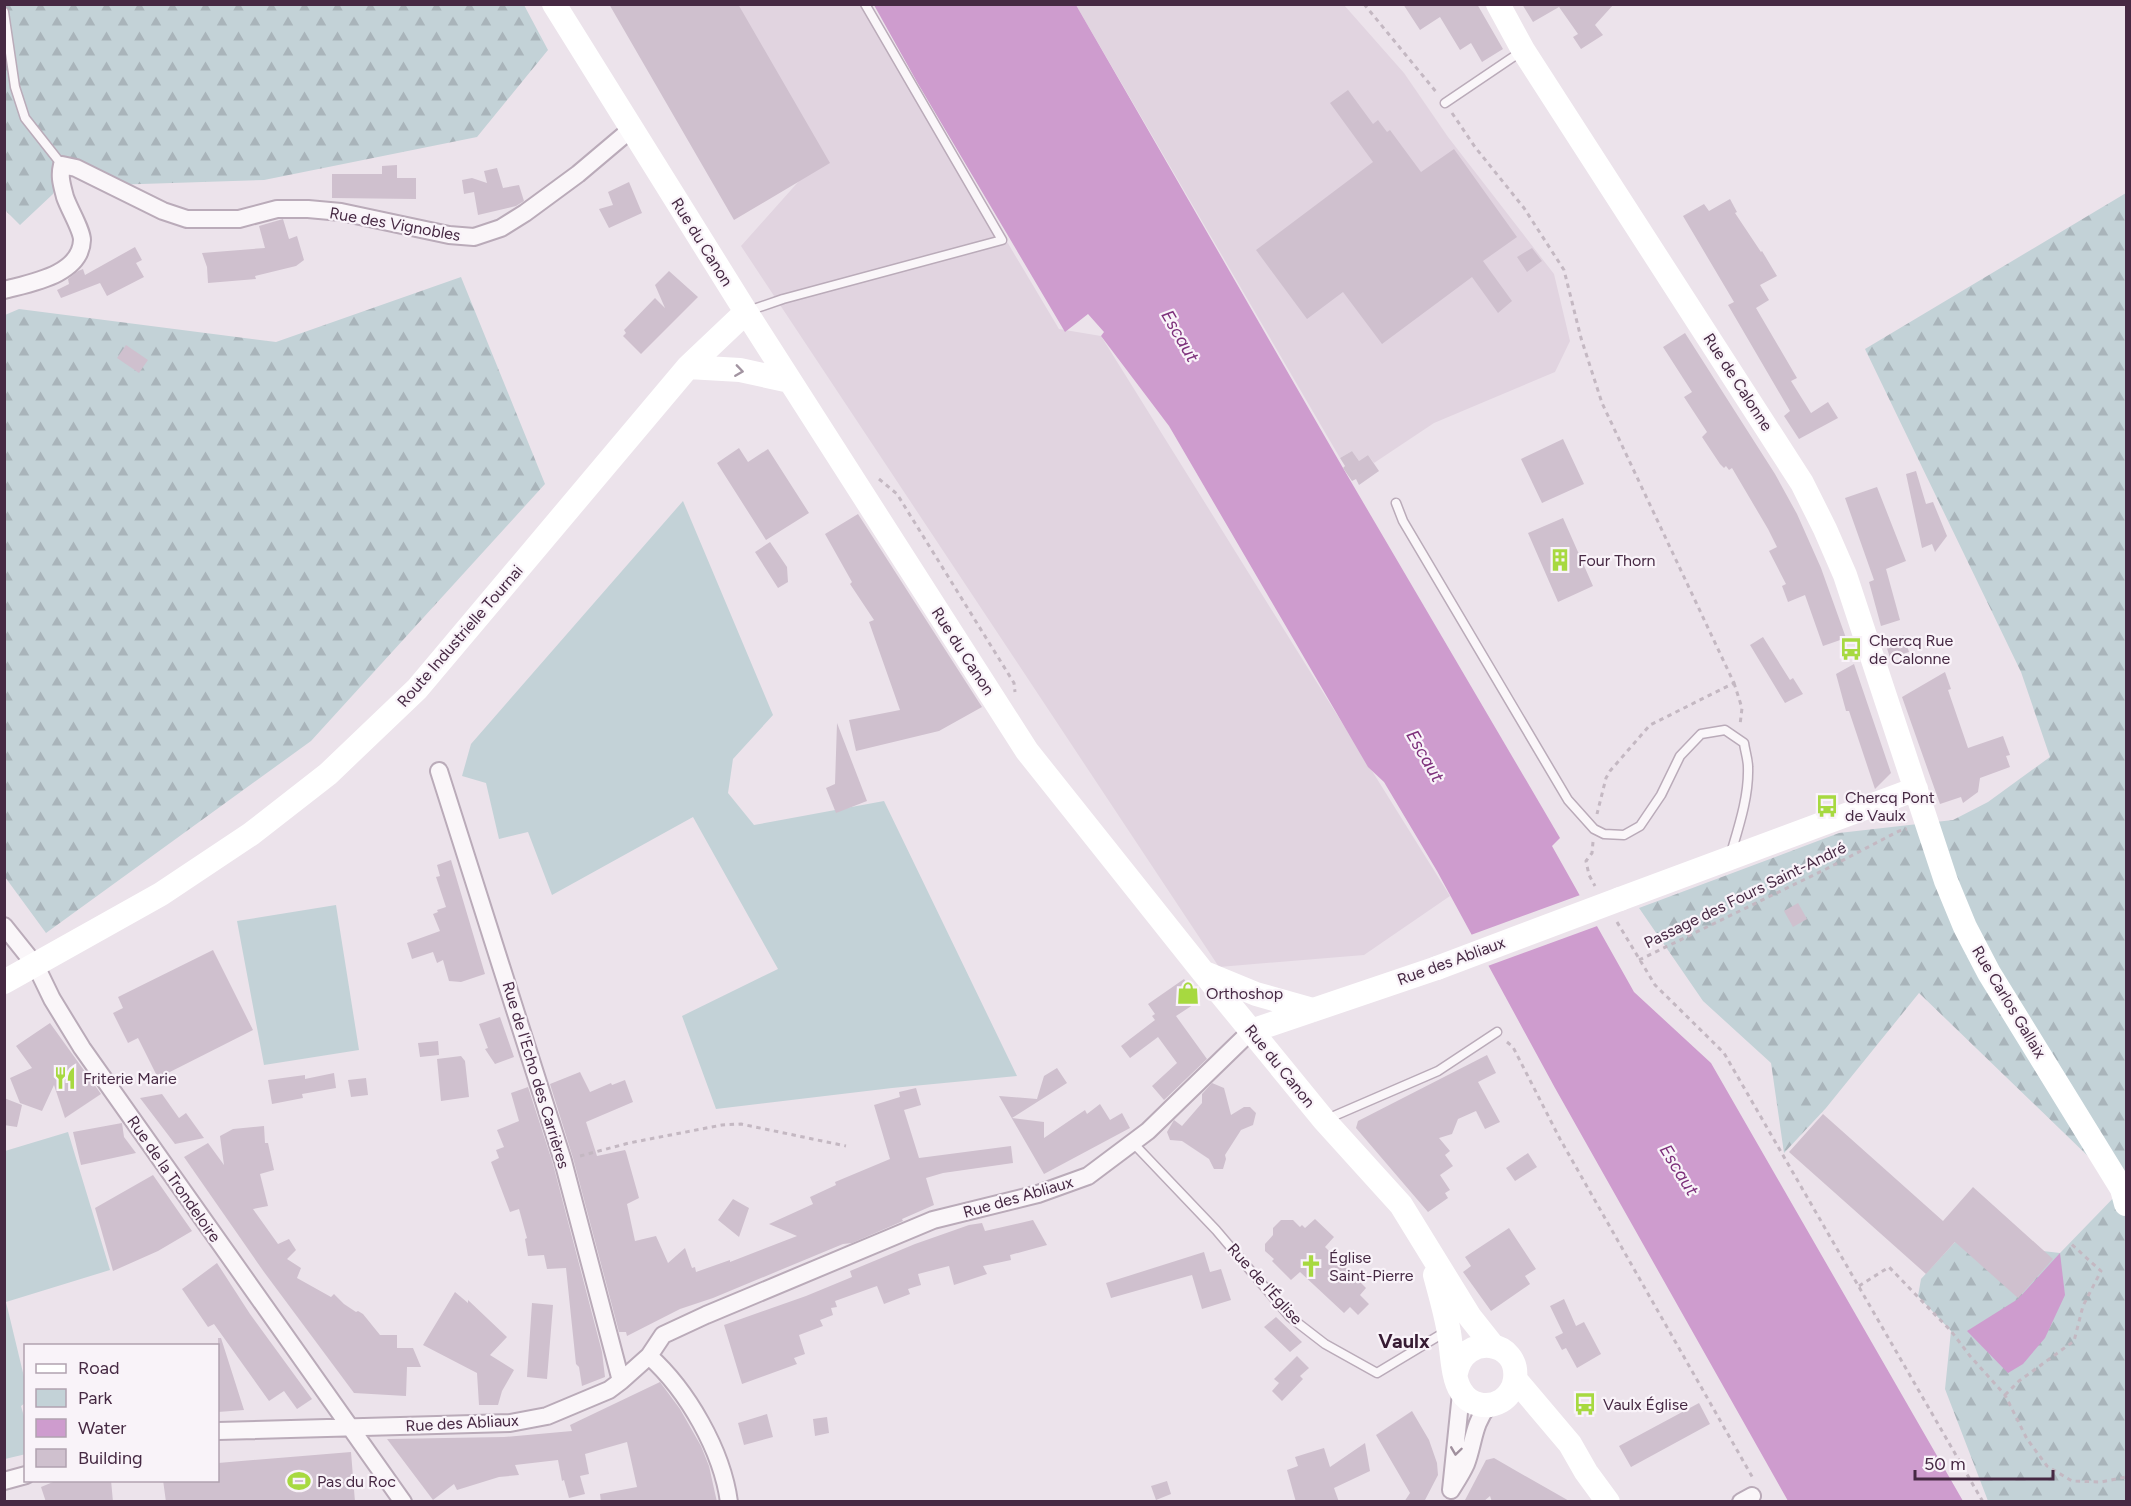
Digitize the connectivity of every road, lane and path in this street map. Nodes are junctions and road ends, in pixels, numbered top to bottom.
1 (554, 4) edge
2 (865, 4) edge
3 (1364, 4) edge
4 (1498, 4) edge
5 (4, 12) edge
6 (1523, 50) junction
7 (1445, 103) junction
8 (632, 130) junction
9 (62, 165) junction
10 (4, 290) edge
11 (746, 312) junction
12 (688, 367) junction
13 (790, 381) junction
14 (874, 474) dead end
15 (1396, 503) dead end
16 (1734, 683) junction
17 (1015, 693) dead end
18 (1738, 739) junction
19 (440, 771) dead end
20 (1916, 789) junction
21 (1928, 824) junction
22 (1594, 829) junction
23 (1730, 859) junction
24 (1612, 905) junction
25 (4, 926) edge
26 (1639, 960) junction
27 (36, 966) junction
28 (1203, 972) junction
29 (4, 982) edge
30 (1313, 1010) junction
31 (1251, 1030) junction
32 (1497, 1032) joint
33 (1324, 1120) junction
34 (1134, 1144) junction
35 (846, 1146) dead end
36 (563, 1161) junction
37 (2127, 1204) edge
38 (2069, 1242) dead end
39 (1431, 1256) junction
40 (1859, 1286) junction
41 (1449, 1330) junction
42 (1493, 1346) junction
43 (649, 1356) junction
44 (1515, 1379) junction
45 (621, 1381) junction
46 (1459, 1383) junction
47 (2005, 1395) junction
48 (1495, 1403) junction
49 (349, 1428) junction
50 (219, 1431) edge
51 (1586, 1472) junction
52 (24, 1476) edge
53 (2127, 1477) edge
54 (4, 1481) edge
55 (1749, 1493) edge
56 (1447, 1496) edge
57 (403, 1502) edge
58 (729, 1502) edge
59 (1608, 1502) edge
60 (1983, 1502) edge

1 - 8 main road, Rue du Canon
2 - 11 lane
3 - 7 path
4 - 6 main road, Rue de Calonne
5 - 9 lane
6 - 7 lane
6 - 20 main road, Rue de Calonne
7 - 16 path
8 - 9 street, Rue des Vignobles
8 - 11 main road, Rue du Canon
9 - 10 street
11 - 12 main road, Route Industrielle Tournai
11 - 13 main road, Rue du Canon
12 -> 13 main road
12 - 27 main road, Route Industrielle Tournai
13 - 28 main road, Rue du Canon
14 - 17 path
15 - 22 lane
16 - 18 path
16 - 22 path
18 - 22 lane
18 - 23 lane
19 - 36 street, Rue de l'Echo des Carrières
20 - 21 main road, Rue Carlos Gallaix
20 - 23 main road, Rue des Abliaux
21 - 26 path, Passage des Fours Saint-André
21 - 37 main road, Rue Carlos Gallaix
22 - 24 path
23 - 24 main road, Rue des Abliaux
24 - 26 path
24 - 30 main road, Rue des Abliaux, bridge
25 - 27 street, Rue de la Trondeloire
26 - 40 path
27 - 29 main road, Route Industrielle Tournai
27 - 49 street, Rue de la Trondeloire
28 - 30 main road
28 - 31 main road, Rue du Canon
30 - 31 main road, Rue des Abliaux
31 - 33 main road, Rue du Canon
31 - 34 street, Rue des Abliaux
32 - 33 lane
32 - 55 path
33 - 39 main road, Rue du Canon
34 - 41 lane, Rue de l'Église
34 - 43 street, Rue des Abliaux
35 - 36 path
36 - 45 street, Rue de l'Echo des Carrières
38 - 47 path
39 - 41 main road
39 - 42 main road
40 - 47 path
40 - 60 path
41 - 46 main road
42 - 44 main road
42 - 46 main road
43 - 45 street, Rue des Abliaux
43 - 58 street
44 - 48 main road
44 - 51 main road
45 - 49 street, Rue des Abliaux
46 - 48 main road
46 -> 56 street
47 - 53 path
48 - 51 main road
48 - 56 street
49 - 50 street, Rue des Abliaux
49 - 57 street, Rue de la Trondeloire
51 - 59 main road
52 - 54 street

